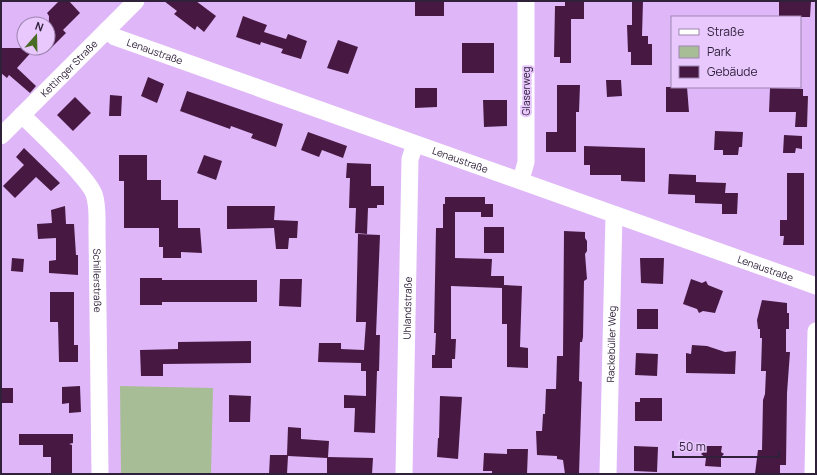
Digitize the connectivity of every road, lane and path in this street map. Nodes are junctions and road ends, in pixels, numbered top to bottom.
1 (136, 1) edge
2 (526, 1) edge
3 (107, 30) junction
4 (22, 115) junction
5 (1, 136) edge
6 (415, 144) junction
7 (521, 180) junction
8 (614, 215) junction
9 (816, 286) edge
10 (816, 331) edge
11 (100, 474) edge
12 (404, 474) edge
13 (608, 474) edge
14 (813, 474) edge

1 - 3 street, Kettinger Straße
2 - 7 street, Glaserweg
3 - 4 street, Kettinger Straße
3 - 6 street, Lenaustraße
4 - 5 street, Kettinger Straße
4 - 11 street, Schillerstraße
6 - 7 street, Lenaustraße
6 - 12 street, Uhlandstraße
7 - 8 street, Lenaustraße
8 - 9 street, Lenaustraße
8 - 13 street, Rackebüller Weg
10 - 14 street

